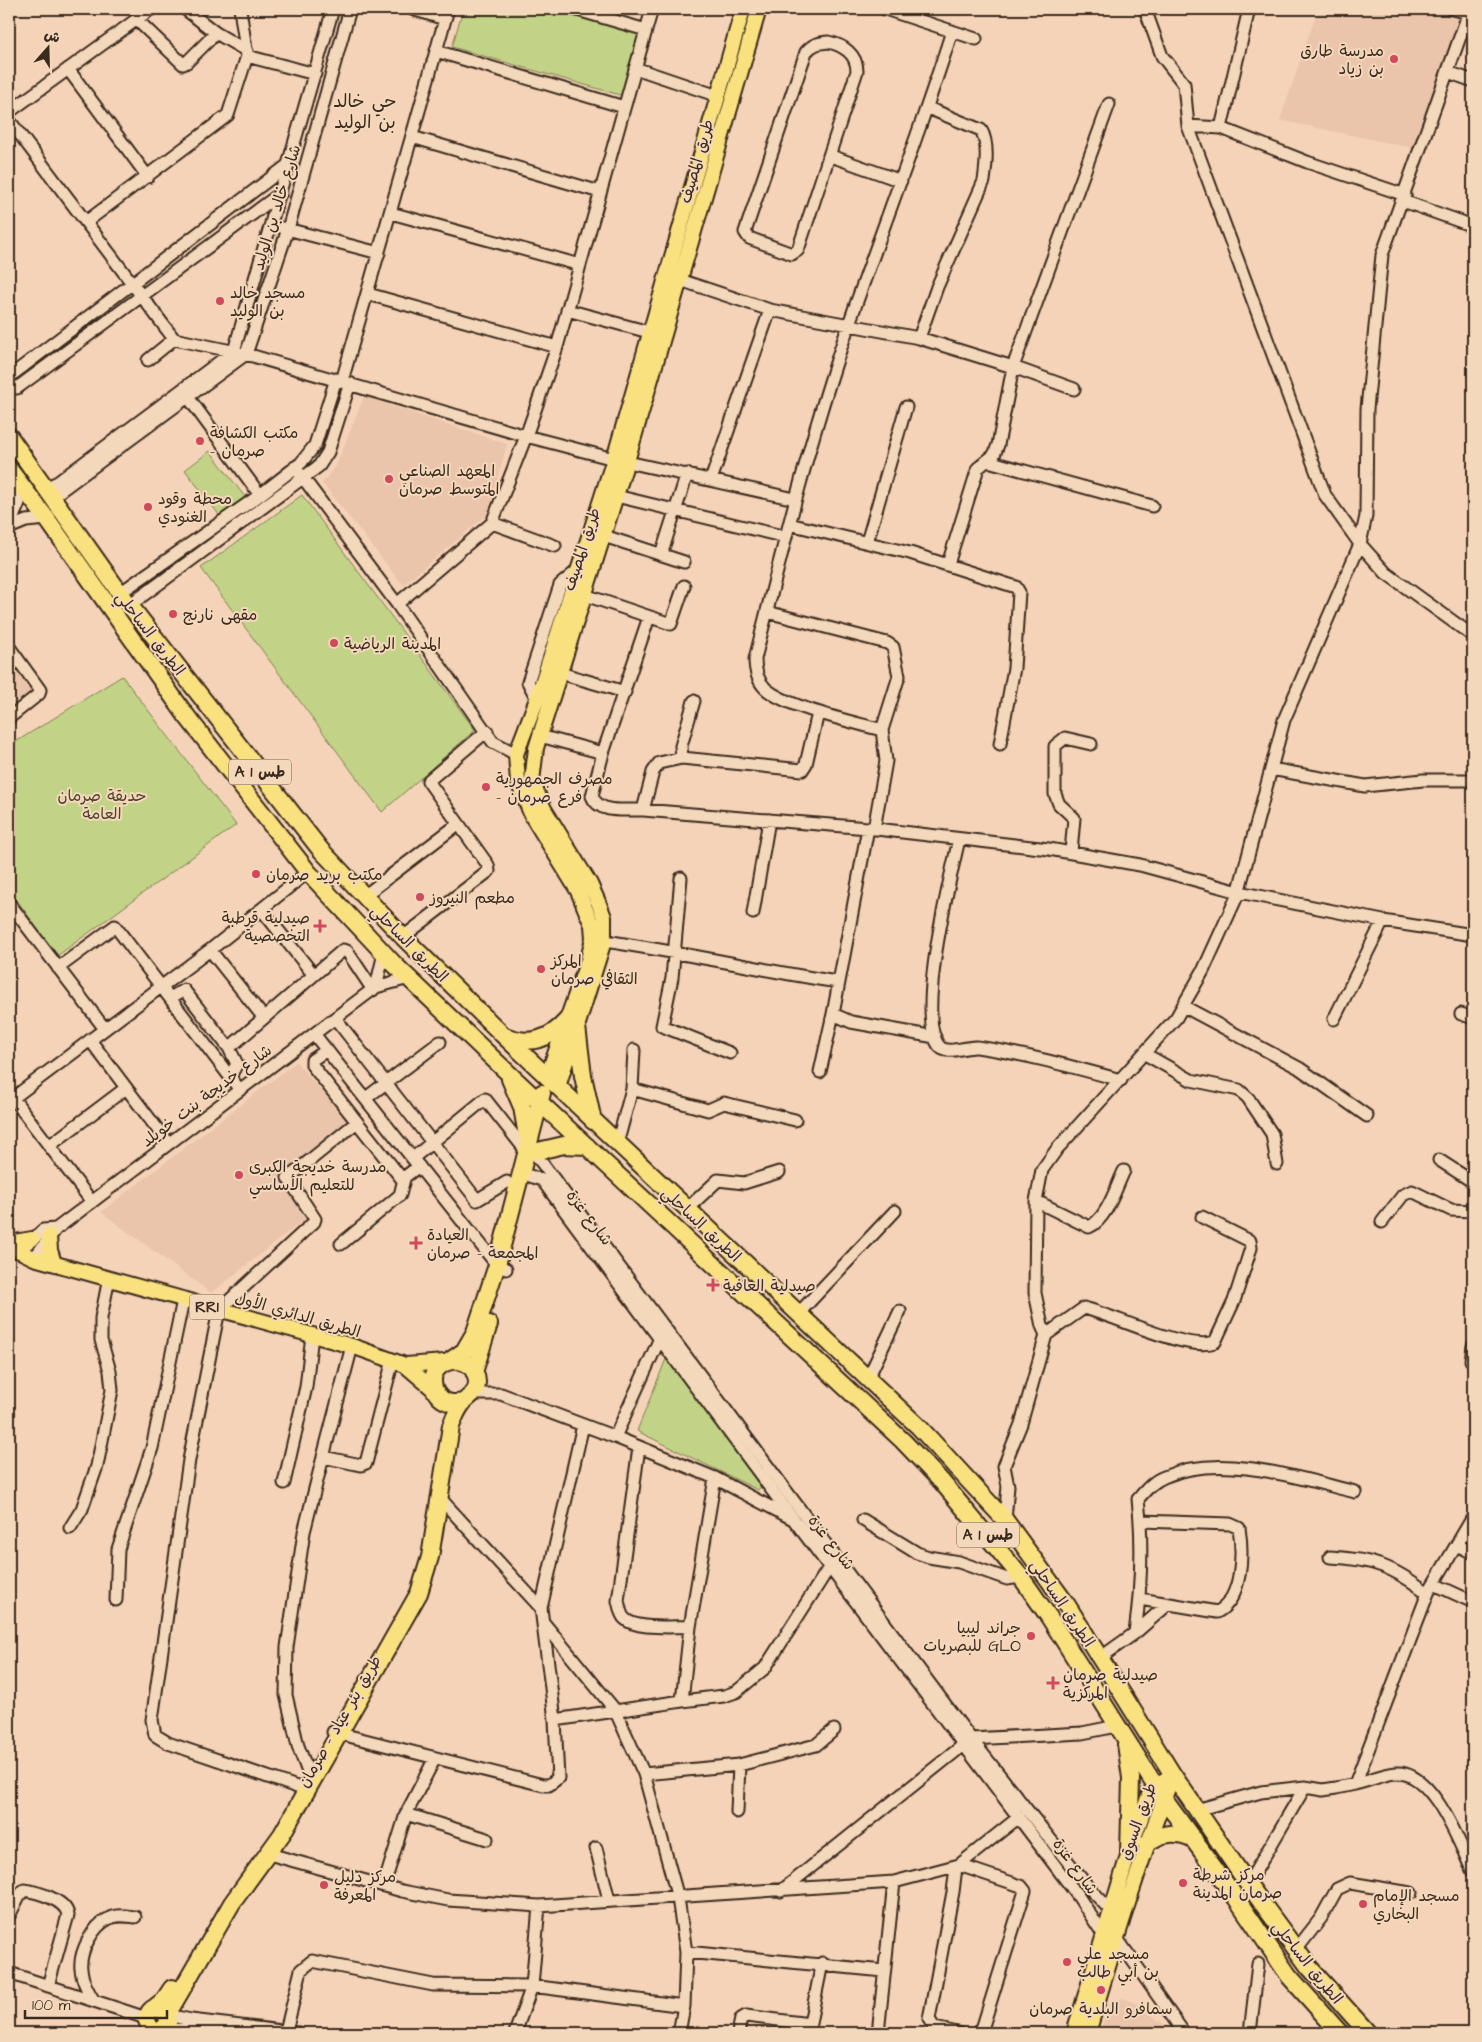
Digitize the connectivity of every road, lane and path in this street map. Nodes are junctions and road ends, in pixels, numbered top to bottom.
1 (151, 9) edge
2 (185, 9) edge
3 (240, 9) edge
4 (333, 9) edge
5 (350, 9) edge
6 (412, 9) edge
7 (574, 9) edge
8 (652, 9) edge
9 (743, 9) edge
10 (759, 9) edge
11 (886, 9) edge
12 (1145, 9) edge
13 (1249, 9) edge
14 (1452, 9) edge
15 (1469, 11) edge
16 (447, 14) edge
17 (136, 19) junction
18 (646, 30) junction
19 (952, 31) junction
20 (216, 33) junction
21 (976, 39) dead end
22 (436, 51) junction
23 (247, 54) junction
24 (635, 68) junction
25 (68, 69) junction
26 (1448, 72) junction
27 (315, 74) junction
28 (1473, 81) edge
29 (718, 96) junction
30 (1109, 104) dead end
31 (624, 107) junction
32 (928, 108) junction
33 (9, 112) edge
34 (9, 120) edge
35 (1188, 126) junction
36 (1221, 128) junction
37 (412, 137) junction
38 (831, 156) junction
39 (288, 165) junction
40 (148, 177) junction
41 (901, 180) junction
42 (254, 191) junction
43 (600, 192) junction
44 (281, 193) junction
45 (1404, 198) junction
46 (264, 204) junction
47 (391, 212) junction
48 (86, 222) junction
49 (272, 224) junction
50 (1473, 226) edge
51 (288, 229) junction
52 (379, 253) junction
53 (580, 265) junction
54 (680, 280) junction
55 (133, 285) junction
56 (368, 294) junction
57 (141, 295) junction
58 (567, 310) junction
59 (770, 310) junction
60 (849, 325) junction
61 (649, 332) junction
62 (919, 338) junction
63 (174, 339) junction
64 (557, 347) junction
65 (234, 351) junction
66 (246, 354) junction
67 (148, 360) dead end
68 (1013, 367) junction
69 (9, 377) edge
70 (342, 381) junction
71 (17, 388) dead end
72 (1074, 390) dead end
73 (188, 397) junction
74 (906, 407) dead end
75 (9, 436) edge
76 (526, 436) junction
77 (104, 454) junction
78 (621, 460) junction
79 (988, 461) junction
80 (295, 467) junction
81 (9, 469) edge
82 (688, 474) junction
83 (304, 478) junction
84 (711, 480) junction
85 (21, 485) junction
86 (49, 493) junction
87 (260, 495) junction
88 (616, 496) junction
89 (795, 499) junction
90 (1152, 506) dead end
91 (676, 510) junction
92 (47, 519) junction
93 (492, 524) junction
94 (789, 524) junction
95 (9, 527) edge
96 (604, 536) junction
97 (786, 537) junction
98 (867, 542) junction
99 (1360, 544) junction
100 (555, 546) dead end
101 (661, 555) junction
102 (684, 562) dead end
103 (948, 564) junction
104 (684, 586) dead end
105 (585, 595) junction
106 (125, 599) junction
107 (397, 604) junction
108 (767, 612) junction
109 (649, 617) junction
110 (1473, 636) edge
111 (9, 647) edge
112 (560, 673) junction
113 (625, 692) junction
114 (694, 701) dead end
115 (818, 713) junction
116 (9, 718) edge
117 (882, 730) junction
118 (486, 731) junction
119 (540, 736) junction
120 (1000, 744) dead end
121 (1091, 744) dead end
122 (604, 752) junction
123 (516, 754) junction
124 (682, 758) junction
125 (1271, 769) junction
126 (1473, 780) edge
127 (643, 810) junction
128 (769, 820) junction
129 (457, 824) junction
130 (871, 828) junction
131 (959, 839) junction
132 (1071, 852) junction
133 (308, 872) junction
134 (681, 878) dead end
135 (1239, 891) junction
136 (364, 896) junction
137 (9, 903) edge
138 (262, 910) junction
139 (753, 913) dead end
140 (1383, 921) junction
141 (1473, 935) edge
142 (404, 937) junction
143 (604, 941) junction
144 (210, 950) junction
145 (675, 951) junction
146 (384, 953) junction
147 (58, 968) junction
148 (313, 974) junction
149 (409, 978) junction
150 (838, 982) junction
151 (161, 986) junction
152 (374, 989) junction
153 (170, 998) junction
154 (1183, 1006) junction
155 (833, 1014) junction
156 (1461, 1014) dead end
157 (264, 1018) junction
158 (335, 1018) junction
159 (1473, 1018) edge
160 (1334, 1019) dead end
161 (572, 1024) junction
162 (105, 1029) junction
163 (314, 1034) junction
164 (504, 1036) junction
165 (935, 1037) junction
166 (90, 1040) junction
167 (440, 1042) dead end
168 (229, 1048) junction
169 (326, 1050) junction
170 (634, 1050) dead end
171 (730, 1054) dead end
172 (1145, 1054) junction
173 (505, 1070) junction
174 (820, 1072) dead end
175 (230, 1076) junction
176 (1121, 1080) junction
177 (552, 1082) junction
178 (385, 1083) junction
179 (126, 1088) junction
180 (632, 1089) junction
181 (240, 1090) junction
182 (10, 1097) edge
183 (366, 1098) junction
184 (545, 1106) junction
185 (1367, 1116) dead end
186 (795, 1120) dead end
187 (593, 1121) junction
188 (357, 1122) junction
189 (168, 1143) junction
190 (432, 1143) junction
191 (617, 1144) junction
192 (49, 1146) junction
193 (587, 1146) junction
194 (534, 1153) junction
195 (1439, 1160) dead end
196 (416, 1162) junction
197 (1277, 1164) dead end
198 (1124, 1171) dead end
199 (779, 1172) dead end
200 (530, 1176) junction
201 (404, 1180) junction
202 (507, 1182) dead end
203 (1473, 1182) edge
204 (1036, 1201) junction
205 (92, 1202) junction
206 (687, 1209) junction
207 (895, 1211) dead end
208 (1473, 1211) edge
209 (1202, 1217) dead end
210 (1382, 1222) dead end
211 (52, 1232) junction
212 (32, 1239) junction
213 (341, 1244) dead end
214 (9, 1245) edge
215 (28, 1256) junction
216 (54, 1262) junction
217 (501, 1267) junction
218 (110, 1278) junction
219 (183, 1300) junction
220 (219, 1310) junction
221 (900, 1311) dead end
222 (798, 1314) junction
223 (1046, 1334) junction
224 (312, 1335) junction
225 (660, 1338) junction
226 (352, 1346) junction
227 (1473, 1346) edge
228 (448, 1361) junction
229 (1473, 1361) edge
230 (399, 1363) junction
231 (475, 1374) junction
232 (868, 1378) junction
233 (437, 1394) junction
234 (501, 1394) junction
235 (468, 1398) junction
236 (583, 1425) junction
237 (615, 1437) junction
238 (640, 1447) junction
239 (323, 1457) junction
240 (716, 1478) junction
241 (284, 1482) dead end
242 (1355, 1492) dead end
243 (439, 1497) junction
244 (808, 1518) junction
245 (1473, 1518) edge
246 (794, 1520) junction
247 (863, 1520) dead end
248 (1005, 1520) junction
249 (1141, 1521) junction
250 (70, 1528) dead end
251 (1457, 1545) junction
252 (1473, 1553) edge
253 (1330, 1557) dead end
254 (830, 1566) junction
255 (1021, 1577) junction
256 (1431, 1588) junction
257 (1140, 1599) junction
258 (116, 1600) dead end
259 (1473, 1602) edge
260 (1067, 1605) junction
261 (1167, 1605) junction
262 (542, 1608) junction
263 (1049, 1617) junction
264 (543, 1622) junction
265 (690, 1627) junction
266 (1134, 1633) junction
267 (1100, 1658) junction
268 (682, 1700) junction
269 (616, 1710) junction
270 (556, 1720) junction
271 (834, 1730) dead end
272 (1121, 1732) junction
273 (335, 1733) junction
274 (967, 1743) junction
275 (435, 1758) junction
276 (738, 1765) junction
277 (308, 1772) junction
278 (644, 1774) junction
279 (1173, 1775) junction
280 (1355, 1784) junction
281 (1305, 1787) junction
282 (300, 1788) junction
283 (1159, 1791) junction
284 (1196, 1810) junction
285 (737, 1812) dead end
286 (406, 1814) junction
287 (1019, 1817) junction
288 (488, 1839) dead end
289 (1194, 1839) junction
290 (1146, 1844) junction
291 (596, 1848) dead end
292 (1129, 1852) junction
293 (270, 1854) junction
294 (957, 1866) junction
295 (1473, 1872) edge
296 (894, 1882) junction
297 (1248, 1884) junction
298 (384, 1885) junction
299 (781, 1891) junction
300 (1412, 1893) dead end
301 (678, 1898) junction
302 (609, 1900) junction
303 (539, 1906) junction
304 (1116, 1914) junction
305 (9, 1916) edge
306 (135, 1917) dead end
307 (1110, 1936) junction
308 (1296, 1950) junction
309 (686, 1952) junction
310 (822, 1963) junction
311 (1258, 1964) dead end
312 (884, 1971) junction
313 (9, 1973) edge
314 (48, 1986) junction
315 (532, 1986) junction
316 (94, 2002) junction
317 (684, 2006) junction
318 (154, 2022) edge
319 (809, 2029) edge
320 (292, 2032) edge
321 (222, 2033) edge
322 (515, 2033) edge
323 (679, 2033) edge
324 (738, 2033) edge
325 (878, 2033) edge
326 (958, 2033) edge
327 (978, 2033) edge
328 (1074, 2033) edge
329 (1088, 2033) edge
330 (1184, 2033) edge
331 (1250, 2033) edge
332 (1340, 2033) edge
333 (1368, 2033) edge

1 - 17 street
2 - 20 street
3 - 23 street
4 - 27 street, شارع خالد بن الوليد
5 - 51 street, شارع خالد بن الوليد
6 - 16 street
7 - 18 street
8 - 18 street
9 - 29 main road, طريق المصيف
10 - 54 main road, طريق المصيف
11 - 19 street
12 - 35 street
13 - 36 street
14 - 15 street
15 - 26 street
16 - 22 street
17 - 20 street
17 - 25 street
18 - 24 street
19 - 21 street
19 - 32 street
20 - 23 street
22 - 31 street
22 - 37 street
23 - 27 street
23 - 40 street
24 - 29 street
24 - 31 street
25 - 33 street
25 - 40 street
26 - 28 street
26 - 45 street
27 - 39 street, شارع خالد بن الوليد
29 - 61 main road, طريق المصيف
30 - 68 street
31 - 43 street
32 - 41 street
32 - 62 street
34 - 48 street
35 - 36 street
35 - 99 street
36 - 45 street
37 - 43 street
37 - 47 street
38 - 38 street
38 - 41 street
39 - 42 street
39 - 44 street, شارع خالد بن الوليد
40 - 48 street
41 - 60 street
42 - 46 street
42 - 55 street
43 - 53 street
44 - 46 street
44 - 49 street, شارع خالد بن الوليد
45 - 50 street
45 - 99 street
46 - 57 street
47 - 52 street
47 - 53 street
48 - 55 street
49 - 51 street
49 - 65 street, شارع خالد بن الوليد
51 - 52 street
51 - 66 street, شارع خالد بن الوليد
52 - 56 street
53 - 58 street
54 - 59 street
54 - 78 main road, طريق المصيف
55 - 57 street
55 - 69 street
56 - 64 street
56 - 70 street
57 - 63 street
57 - 71 street
58 - 61 street
58 - 64 street
59 - 60 street
59 - 84 street
60 - 62 street
60 - 89 street
61 - 78 main road, طريق المصيف
62 - 68 street
63 - 65 street
63 - 67 street
64 - 76 street
65 - 66 street
65 - 77 street
66 - 70 street
66 - 73 street
68 - 72 street
68 - 79 street
70 - 76 street
70 - 80 street
70 - 83 street
73 - 77 street
73 - 87 street
74 - 98 street
75 - 86 highway, الطريق الساحلي / A 1 طس
76 - 78 street
76 - 93 street
77 - 86 street
78 - 82 street
78 - 88 main road, طريق المصيف
78 - 123 main road, طريق المصيف
79 - 90 street
79 - 103 street
80 - 83 street
80 - 87 street
81 - 85 highway, الطريق الساحلي / A 1 طس
82 - 84 street
82 - 91 street
83 - 106 street
83 - 107 street
84 - 89 street
85 - 92 highway, الطريق الساحلي / A 1 طس
85 - 95 street
86 - 106 highway, الطريق الساحلي / A 1 طس
87 - 106 street
88 - 91 street
88 - 96 main road, طريق المصيف
89 - 94 street
91 - 97 street
91 - 101 street
92 - 95 street
92 - 133 highway, الطريق الساحلي / A 1 طس
93 - 100 street
93 - 107 street
94 - 97 street
94 - 98 street
96 - 101 street
96 - 105 main road, طريق المصيف
97 - 108 street
98 - 103 street
99 - 110 street
99 - 125 street
101 - 102 street
103 - 120 street
104 - 109 street
105 - 109 street
105 - 112 main road, طريق المصيف
106 - 136 highway, الطريق الساحلي / A 1 طس
107 - 118 street
108 - 115 street
108 - 117 street
109 - 113 street
111 - 116 street
112 - 113 street
112 - 119 main road, طريق المصيف
113 - 122 street
114 - 124 street
115 - 117 street
115 - 124 street
117 - 130 street
118 - 123 street
118 - 129 street
119 - 122 street
119 - 143 main road, طريق المصيف
121 - 132 street
122 - 127 street
123 - 161 main road, طريق المصيف
124 - 127 street
125 - 126 street
125 - 135 street
127 - 128 street
128 - 130 street
128 - 139 street
129 - 136 street
129 - 142 street
130 - 131 street
130 - 150 street
131 - 132 street
131 - 165 street
132 - 135 street
133 - 138 street
133 - 146 highway, الطريق الساحلي / A 1 طس
134 - 145 street
135 - 140 street
135 - 154 street
136 - 142 highway, الطريق الساحلي / A 1 طس
137 - 147 street
138 - 144 street
138 - 148 street
140 - 141 street
140 - 160 street
142 - 164 highway, الطريق الساحلي / A 1 طس
143 - 145 street
143 - 161 main road, طريق المصيف
144 - 151 street
144 - 157 street
145 - 150 street
145 - 171 street
146 - 149 highway, الطريق الساحلي / A 1 طس
146 - 152 street
147 - 151 street
147 - 162 street
148 - 152 street
148 - 157 street
149 - 152 street
149 - 173 highway, الطريق الساحلي / A 1 طس
150 - 155 street
151 - 153 street
151 - 162 street
152 - 158 street, شارع خديجة بنت خويلد
153 - 168 street
153 - 175 street
154 - 172 street
154 - 185 street
155 - 165 street
155 - 174 street
156 - 159 street
157 - 168 street
158 - 163 street, شارع خديجة بنت خويلد
158 - 178 street
161 - 164 highway
161 - 177 main road, طريق المصيف
161 - 187 highway
162 - 166 street
163 - 169 street
163 - 181 street, شارع خديجة بنت خويلد
164 - 177 highway, الطريق الساحلي / A 1 طس
165 - 176 street
166 - 179 street
166 - 182 street
167 - 178 street
168 - 175 street
169 - 183 street
169 - 188 street
170 - 180 street
172 - 176 street
172 - 197 street
173 - 184 highway, الطريق الساحلي / A 1 طس
173 - 194 highway
175 - 181 street
176 - 204 street
177 - 184 highway
177 - 187 highway, الطريق الساحلي / A 1 طس
178 - 183 street
178 - 190 street
179 - 189 street
179 - 192 street
180 - 186 street
180 - 191 street
181 - 189 street, شارع خديجة بنت خويلد
182 - 192 street
183 - 196 street
184 - 193 highway, الطريق الساحلي / A 1 طس
184 - 194 highway
187 - 191 highway, الطريق الساحلي / A 1 طس
188 - 201 street
188 - 220 street
189 - 205 street, شارع خديجة بنت خويلد
190 - 194 street, شارع غزة
190 - 196 street
190 - 202 street
191 - 206 highway, الطريق الساحلي / A 1 طس
192 - 205 street
193 - 194 highway
193 - 255 highway, الطريق الساحلي / A 1 طس
194 - 200 highway
194 - 217 highway
194 - 244 street, شارع غزة
195 - 203 street
196 - 201 street
196 - 217 street
198 - 204 street
199 - 206 street
200 - 217 highway
200 - 225 street, شارع غزة
201 - 213 street
204 - 223 street
205 - 211 street, شارع خديجة بنت خويلد
206 - 222 highway, الطريق الساحلي / A 1 طس
207 - 222 street
208 - 210 street
209 - 223 street
211 - 212 street
211 - 215 street
211 - 216 main road
212 - 214 main road
212 - 215 street
214 - 215 main road, الطريق الدائري الأول / RR1
215 - 216 main road, الطريق الدائري الأول / RR1
216 - 218 main road, الطريق الدائري الأول / RR1
217 - 228 highway
217 - 231 highway
218 - 219 main road, الطريق الدائري الأول / RR1
218 - 250 street
219 - 220 main road, الطريق الدائري الأول / RR1
219 - 258 street
220 - 224 main road, الطريق الدائري الأول / RR1
220 - 282 street
221 - 232 street
222 - 232 highway, الطريق الساحلي / A 1 طس
223 - 248 street
224 - 226 main road, الطريق الدائري الأول / RR1
224 - 241 street
225 - 237 street
225 - 246 street, شارع غزة
226 - 230 main road, الطريق الدائري الأول / RR1
226 - 239 street
227 - 229 street
228 - 230 main road
228 - 231 highway
228 - 233 highway
230 - 233 main road
230 - 239 street
231 - 234 street
231 - 235 highway
232 - 248 highway, الطريق الساحلي / A 1 طس
233 - 235 highway
233 - 273 highway, طريق بئر عياد - صرمان
234 - 235 street
234 - 236 street
235 - 243 highway, طريق بئر عياد - صرمان
236 - 237 street
236 - 262 street
237 - 238 street
238 - 240 street
238 - 265 street
239 - 277 street
240 - 246 street
240 - 265 street
242 - 249 street
243 - 262 street
243 - 273 highway, طريق بئر عياد - صرمان
244 - 246 street
244 - 274 street, شارع غزة
245 - 251 street
246 - 254 street, شارع غزة
247 - 255 street
248 - 260 highway, الطريق الساحلي / A 1 طس
249 - 257 street
249 - 261 street
251 - 252 street
251 - 256 street
253 - 256 street
254 - 268 street
254 - 274 street, شارع غزة
255 - 263 highway, الطريق الساحلي / A 1 طس
256 - 259 street
256 - 280 street
257 - 261 street
257 - 266 street
260 - 263 highway
260 - 267 highway, الطريق الساحلي / A 1 طس
261 - 266 street
262 - 264 street
263 - 272 highway, الطريق الساحلي / A 1 طس
264 - 269 street
264 - 270 street
265 - 268 street
266 - 267 street
267 - 279 highway, الطريق الساحلي / A 1 طس
268 - 269 street
269 - 270 street
269 - 278 street
270 - 275 street
271 - 276 street
272 - 274 street
272 - 283 highway, الطريق الساحلي / A 1 طس
272 - 292 highway
273 - 275 street
273 - 277 highway, طريق بئر عياد - صرمان
273 - 293 highway, طريق بئر عياد - صرمان
274 - 287 street, شارع غزة
274 - 299 street
274 - 304 street, شارع غزة
275 - 286 street
276 - 278 street
276 - 285 street
277 - 282 highway, طريق بئر عياد - صرمان
278 - 301 street
279 - 283 main road, طريق السوق
279 - 284 highway, الطريق الساحلي / A 1 طس
280 - 281 street
280 - 295 street
281 - 284 street
281 - 297 street
282 - 318 highway, طريق بئر عياد - صرمان
283 - 289 highway, الطريق الساحلي / A 1 طس
283 - 290 main road, طريق السوق
283 - 292 main road, طريق السوق
284 - 297 highway, الطريق الساحلي / A 1 طس
286 - 288 street
286 - 298 street
287 - 294 street
287 - 307 street, شارع غزة
289 - 290 highway
289 - 332 highway, الطريق الساحلي / A 1 طس
290 - 304 main road, طريق السوق
291 - 302 street
292 - 304 main road, طريق السوق
293 - 298 street
293 - 318 highway, طريق بئر عياد - صرمان
294 - 296 street
294 - 326 street
294 - 327 street
296 - 299 street
296 - 312 street
297 - 308 highway, الطريق الساحلي / A 1 طس
298 - 303 street
299 - 301 street
300 - 308 street
301 - 302 street
301 - 309 street
302 - 303 street
303 - 315 street
304 - 307 main road, طريق السوق
305 - 314 street
306 - 316 street
307 - 328 main road, طريق السوق
307 - 329 main road, طريق السوق
307 - 330 street, شارع غزة
308 - 333 highway, الطريق الساحلي / A 1 طس
309 - 310 street
309 - 317 street
310 - 312 street
310 - 319 street
311 - 331 street
312 - 325 street
313 - 314 street
314 - 316 street
315 - 317 street
315 - 320 street
315 - 322 street
316 - 318 street
317 - 323 street
318 - 320 street
318 - 321 street
319 - 324 street

